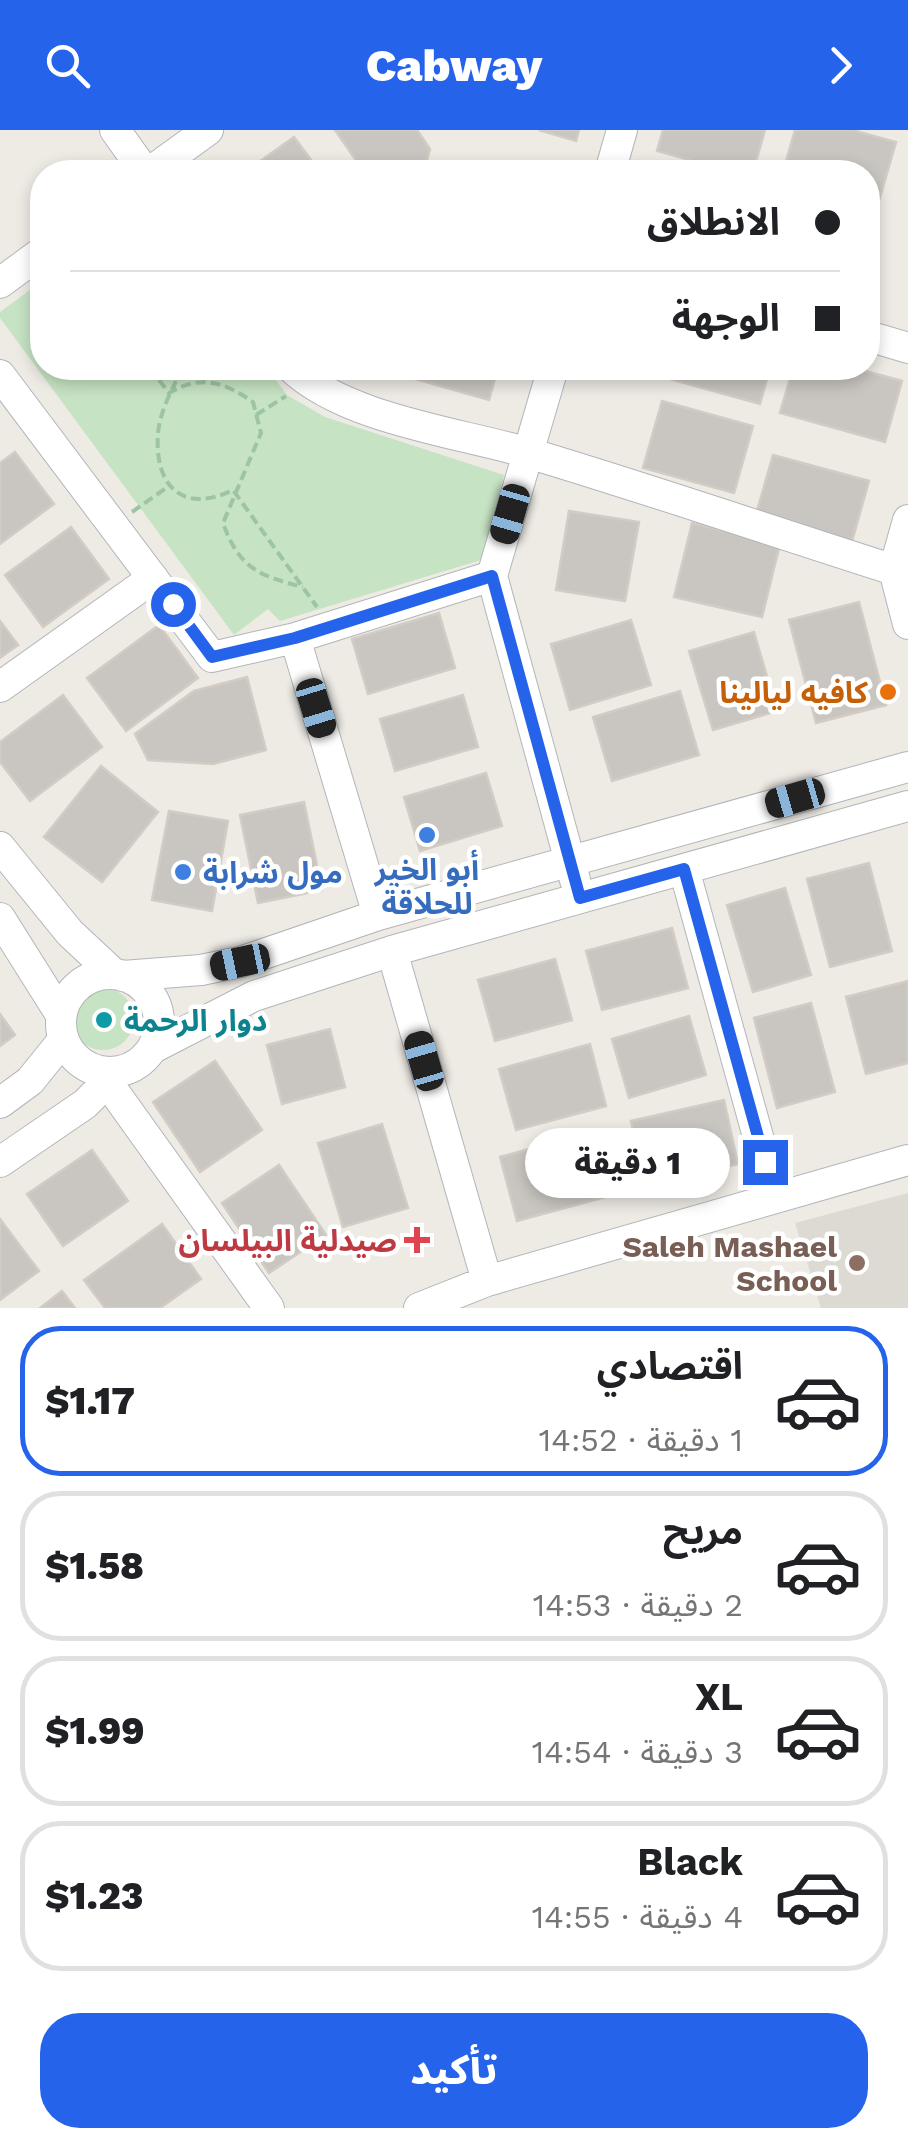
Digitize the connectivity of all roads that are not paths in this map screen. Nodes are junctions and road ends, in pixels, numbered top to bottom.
1 (115, 130) edge
2 (208, 130) edge
3 (622, 130) edge
4 (139, 160) edge
5 (165, 160) edge
6 (613, 160) edge
7 (30, 261) edge
8 (0, 283) edge
9 (880, 340) edge
10 (908, 348) edge
11 (0, 375) edge
12 (309, 380) edge
13 (549, 380) edge
14 (528, 453) junction
15 (908, 520) edge
16 (894, 570) junction
17 (492, 576) junction
18 (153, 578) junction
19 (908, 624) edge
20 (295, 638) junction
21 (0, 688) edge
22 (908, 767) edge
23 (908, 806) edge
24 (0, 847) edge
25 (570, 862) junction
26 (684, 869) junction
27 (580, 898) junction
28 (378, 915) junction
29 (0, 918) edge
30 (392, 951) junction
31 (118, 975) junction
32 (62, 1027) junction
33 (153, 1048) junction
34 (108, 1077) junction
35 (0, 1103) edge
36 (908, 1160) edge
37 (0, 1162) edge
38 (775, 1198) junction
39 (487, 1282) junction
40 (269, 1308) edge
41 (419, 1308) edge

1 - 4 street
2 - 5 street
3 - 6 street
7 - 8 street
9 - 10 street
11 - 18 street
12 - 14 street
13 - 14 street
14 - 16 street
14 - 17 street
15 - 16 street
16 - 19 street
17 - 20 street
17 - 25 street
18 - 20 street
18 - 21 street
20 - 28 street
22 - 25 street
23 - 26 street
24 - 31 street
25 - 27 street
25 - 28 street
26 - 27 street
26 - 38 street
27 - 30 street
28 - 31 street
29 - 32 street
30 - 33 street
30 - 39 street
31 - 32 street
31 - 33 street
32 - 34 street
32 - 35 street
33 - 34 street
34 - 37 street
34 - 40 street
36 - 38 street
38 - 39 street
39 - 41 street

